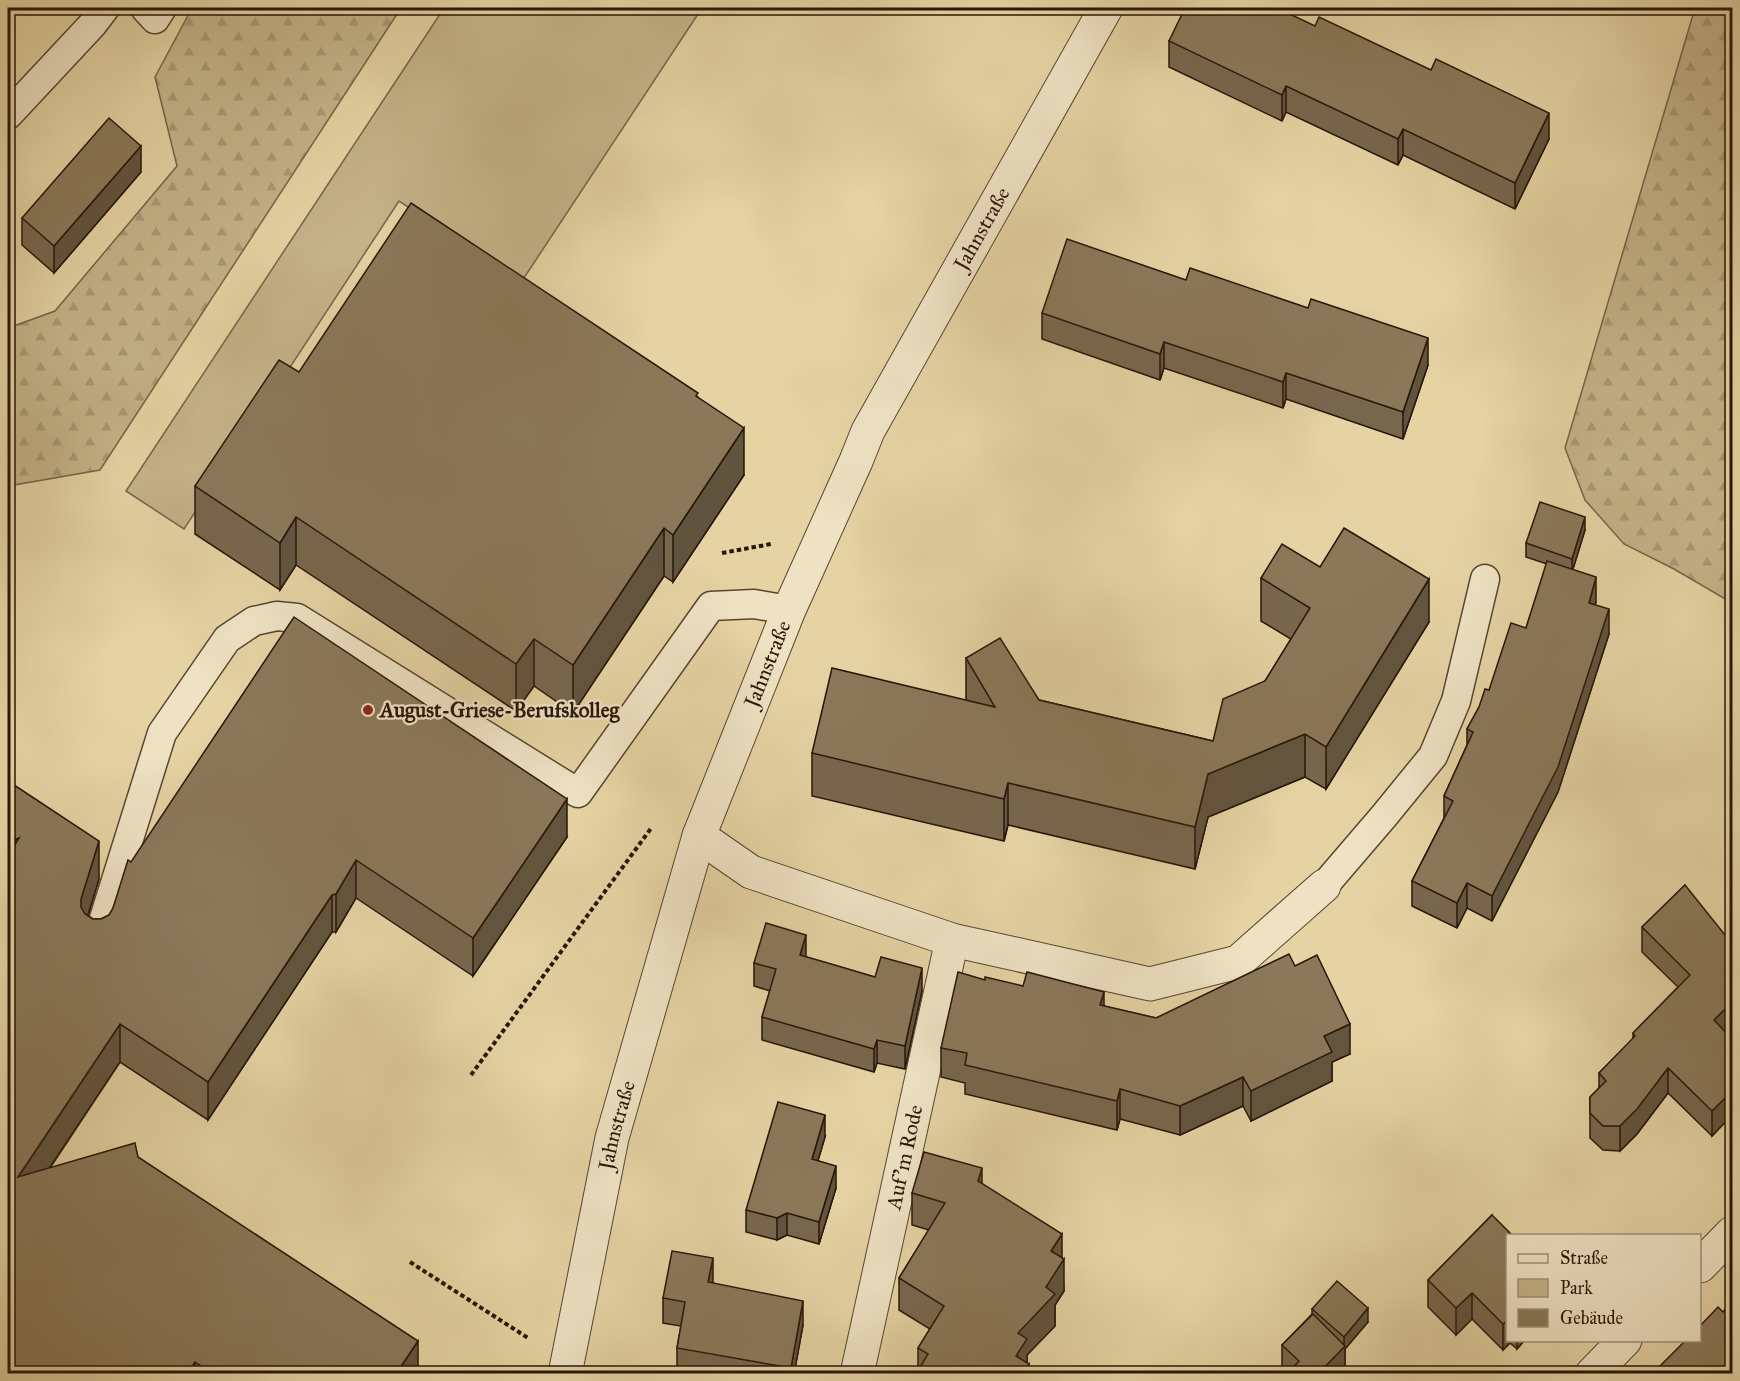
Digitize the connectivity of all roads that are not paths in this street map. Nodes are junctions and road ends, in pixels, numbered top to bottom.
1 (105, 8) edge
2 (145, 8) edge
3 (162, 8) edge
4 (1106, 8) edge
5 (8, 115) edge
6 (1485, 579) dead end
7 (789, 610) junction
8 (699, 836) junction
9 (1324, 886) joint
10 (97, 940) edge
11 (952, 940) junction
12 (1732, 1233) edge
13 (1701, 1265) edge
14 (1624, 1342) edge
15 (565, 1374) edge
16 (857, 1374) edge
17 (1592, 1374) edge

1 - 5 lane
2 - 3 lane
4 - 7 street, Jahnstraße
6 - 9 lane
7 - 8 street, Jahnstraße
7 - 10 lane
8 - 11 street
8 - 15 street, Jahnstraße
9 - 11 street
11 - 16 street, Auf'm Rode
12 - 13 street
14 - 17 street

